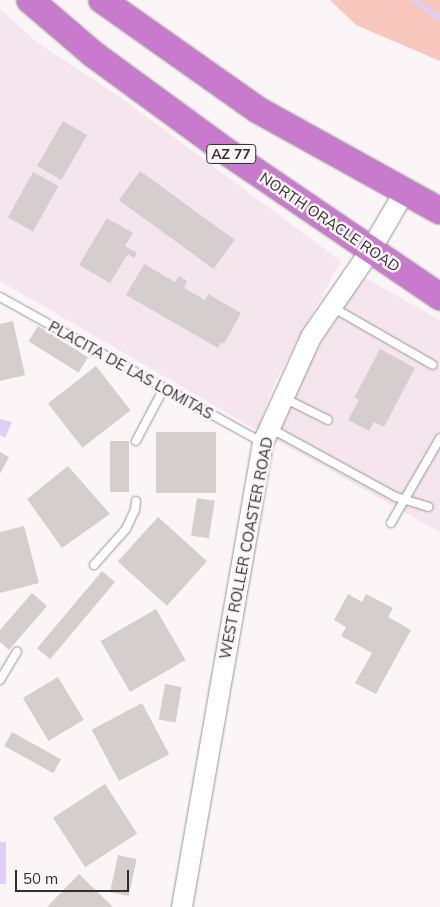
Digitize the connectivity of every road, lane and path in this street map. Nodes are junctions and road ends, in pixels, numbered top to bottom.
1 (30, 0) edge
2 (102, 0) edge
3 (405, 191) junction
4 (440, 211) edge
5 (370, 251) junction
6 (0, 297) edge
7 (440, 297) edge
8 (332, 307) junction
9 (433, 365) dead end
10 (163, 390) junction
11 (283, 397) junction
12 (328, 420) dead end
13 (266, 435) junction
14 (440, 438) edge
15 (136, 441) dead end
16 (404, 500) junction
17 (136, 501) dead end
18 (429, 507) dead end
19 (391, 523) dead end
20 (94, 564) dead end
21 (16, 652) dead end
22 (0, 680) edge
23 (182, 907) edge

1 - 5 highway, NORTH ORACLE ROAD / AZ 77
2 - 3 highway
3 - 4 highway
3 - 5 street, WEST ROLLER COASTER ROAD
5 - 7 highway, NORTH ORACLE ROAD / AZ 77
5 - 8 street, WEST ROLLER COASTER ROAD
6 - 10 lane, PLACITA DE LAS LOMITAS
8 - 9 lane
8 - 11 street, WEST ROLLER COASTER ROAD
10 - 13 lane, PLACITA DE LAS LOMITAS
10 - 15 lane
11 - 12 lane
11 - 13 street, WEST ROLLER COASTER ROAD
13 - 16 lane, PLACITA DE LAS LOMITAS
13 - 23 street, WEST ROLLER COASTER ROAD
14 - 16 lane
16 - 18 lane, PLACITA DE LAS LOMITAS
16 - 19 lane
17 - 20 lane
21 - 22 lane

